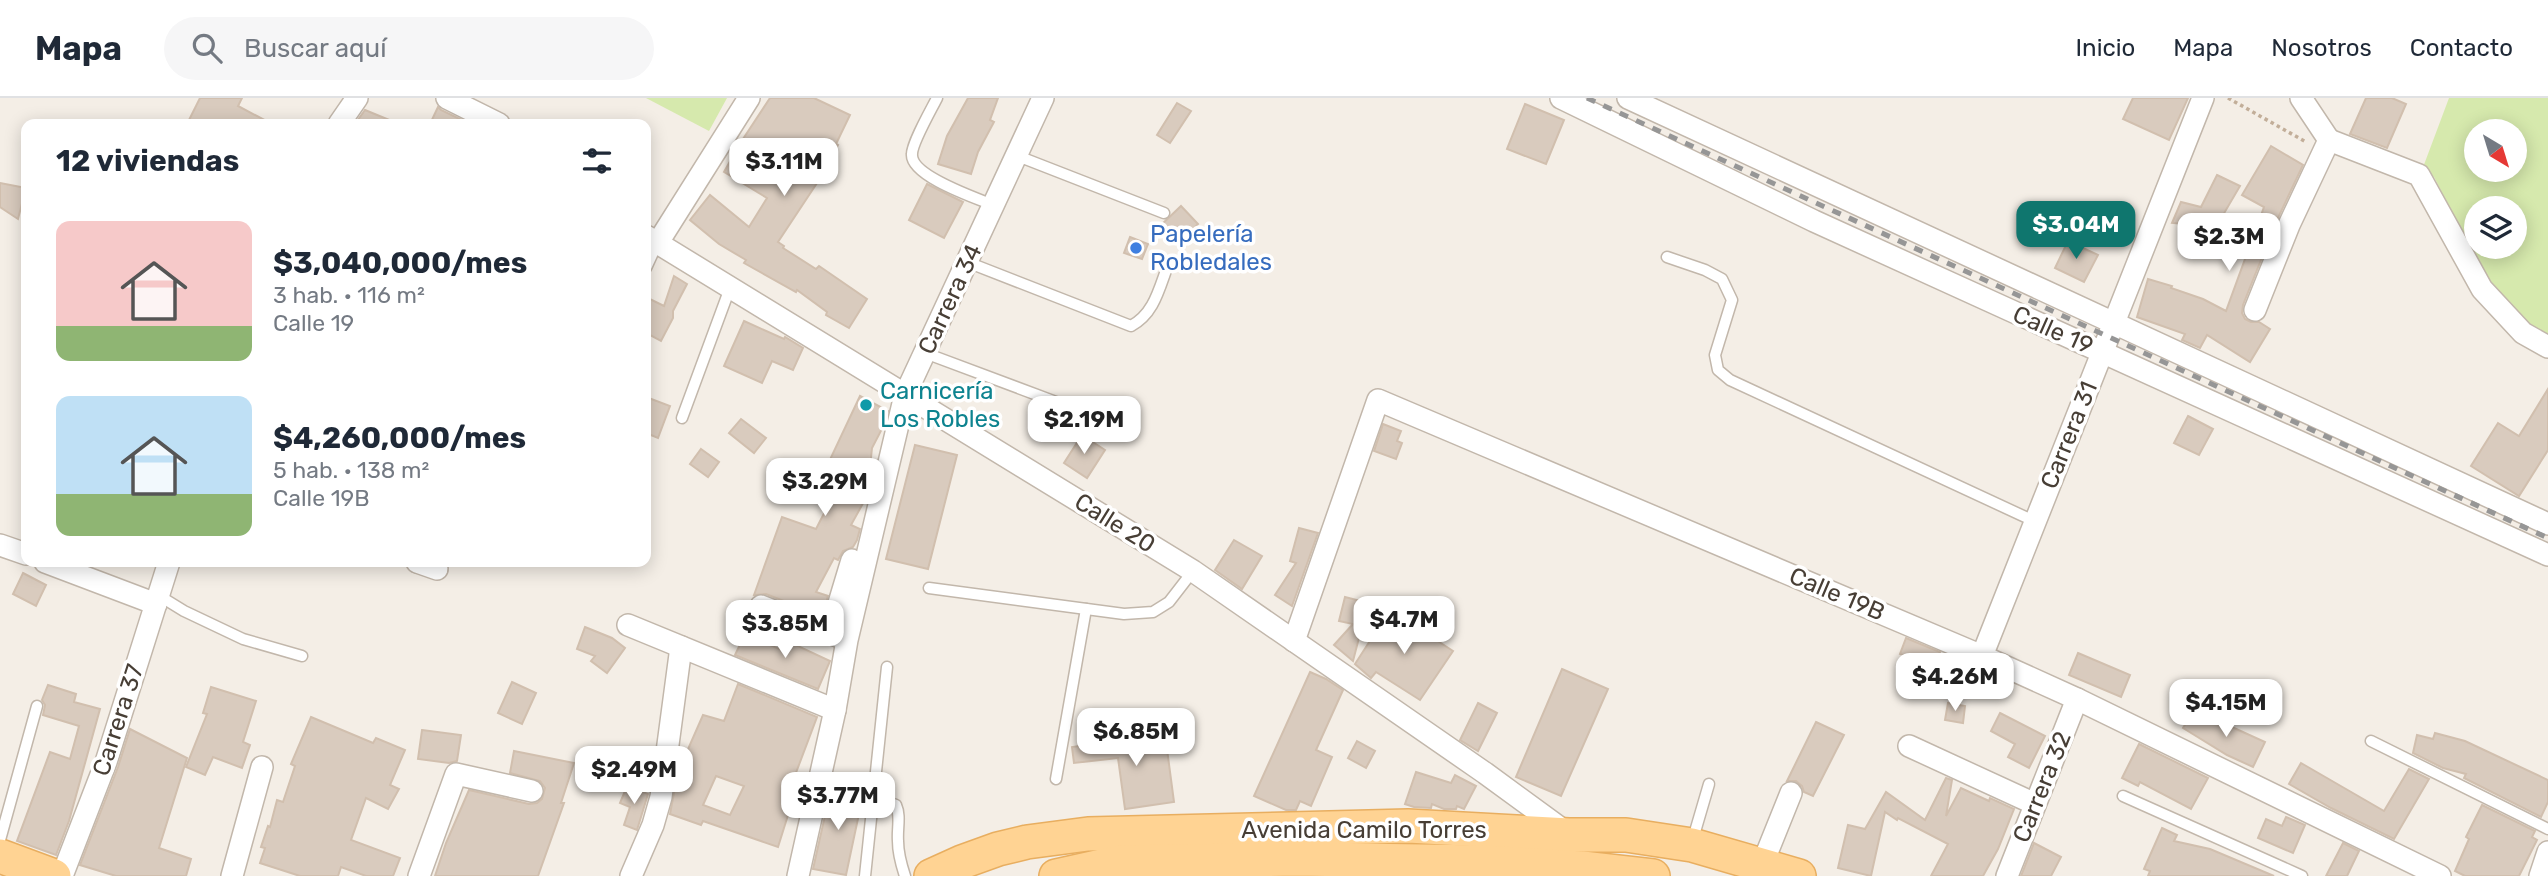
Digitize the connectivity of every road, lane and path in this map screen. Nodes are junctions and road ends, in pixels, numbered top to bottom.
1 (357, 98) edge
2 (447, 98) edge
3 (749, 98) edge
4 (937, 98) edge
5 (1043, 98) edge
6 (1561, 98) edge
7 (1628, 98) edge
8 (2203, 98) edge
9 (2228, 98) edge
10 (2301, 98) edge
11 (342, 119) edge
12 (489, 119) edge
13 (2326, 146) junction
14 (1015, 155) junction
15 (993, 205) junction
16 (1164, 213) dead end
17 (651, 240) edge
18 (1667, 257) dead end
19 (967, 262) junction
20 (1168, 265) dead end
21 (730, 288) junction
22 (2255, 310) dead end
23 (2116, 323) junction
24 (2548, 346) edge
25 (2103, 353) junction
26 (925, 354) junction
27 (905, 395) junction
28 (1056, 402) dead end
29 (682, 418) dead end
30 (2034, 521) junction
31 (2548, 524) edge
32 (0, 544) edge
33 (21, 552) edge
34 (2548, 555) edge
35 (61, 567) edge
36 (167, 567) edge
37 (1193, 572) junction
38 (929, 588) dead end
39 (157, 599) junction
40 (761, 606) dead end
41 (1086, 609) junction
42 (628, 625) dead end
43 (838, 636) junction
44 (1294, 641) junction
45 (681, 647) junction
46 (302, 656) dead end
47 (1982, 656) junction
48 (887, 667) dead end
49 (2077, 699) junction
50 (37, 706) dead end
51 (835, 710) junction
52 (2371, 741) dead end
53 (1909, 746) dead end
54 (262, 767) dead end
55 (1056, 779) dead end
56 (1709, 784) dead end
57 (532, 791) dead end
58 (1791, 793) dead end
59 (872, 796) junction
60 (2123, 796) dead end
61 (2035, 804) junction
62 (2548, 829) edge
63 (1569, 835) junction
64 (0, 840) edge
65 (1692, 845) junction
66 (0, 856) edge
67 (1762, 864) junction
68 (1117, 869) edge
69 (54, 876) edge
70 (62, 876) edge
71 (232, 876) edge
72 (419, 876) edge
73 (631, 876) edge
74 (798, 876) edge
75 (865, 876) edge
76 (905, 876) edge
77 (931, 876) edge
78 (1056, 876) edge
79 (1653, 876) edge
80 (1799, 876) edge
81 (2007, 876) edge
82 (2302, 876) edge
83 (2440, 876) edge

1 - 11 street
2 - 12 street
3 - 17 street
4 - 15 lane
5 - 14 street, Carrera 34
6 - 25 street, Calle 19
7 - 23 street, Calle 19
8 - 23 street, Carrera 31
9 - 13 path
10 - 13 street
13 - 22 street
13 - 24 street
14 - 15 street, Carrera 34
14 - 16 lane
15 - 19 street, Carrera 34
17 - 21 street, Calle 20
18 - 30 lane
19 - 20 lane
19 - 26 street, Carrera 34
21 - 27 street, Calle 20
21 - 29 lane
23 - 25 street, Carrera 31
23 - 31 street, Calle 19
25 - 30 street, Carrera 31
25 - 34 street, Calle 19
26 - 27 street, Carrera 34
26 - 28 lane
27 - 37 street, Calle 20
27 - 43 street, Carrera 34
30 - 47 street, Carrera 31
32 - 33 street
35 - 39 street
36 - 39 street, Carrera 37
37 - 41 lane
37 - 44 street, Calle 20
38 - 41 lane
39 - 46 lane
39 - 70 street, Carrera 37
40 - 43 street
41 - 55 lane
42 - 45 street
43 - 51 street, Carrera 34
44 - 47 street, Calle 19B
44 - 63 street, Calle 20
45 - 51 street
45 - 73 street
47 - 49 street, Calle 19B
48 - 59 lane
49 - 61 street, Carrera 32
49 - 83 street, Calle 19B
50 - 64 lane
51 - 74 street, Carrera 34
52 - 62 lane
53 - 61 street
54 - 71 street
56 - 65 lane
57 - 72 street
58 - 67 street
59 - 75 lane
59 - 76 lane
60 - 82 lane
61 - 81 street, Carrera 32
63 - 65 main road, Avenida Camilo Torres
63 - 77 main road, Avenida Camilo Torres
65 - 67 main road, Avenida Camilo Torres
66 - 69 main road
67 - 80 main road, Avenida Camilo Torres
68 - 78 main road, Avenida Camilo Torres
68 - 79 main road, Avenida Camilo Torres

